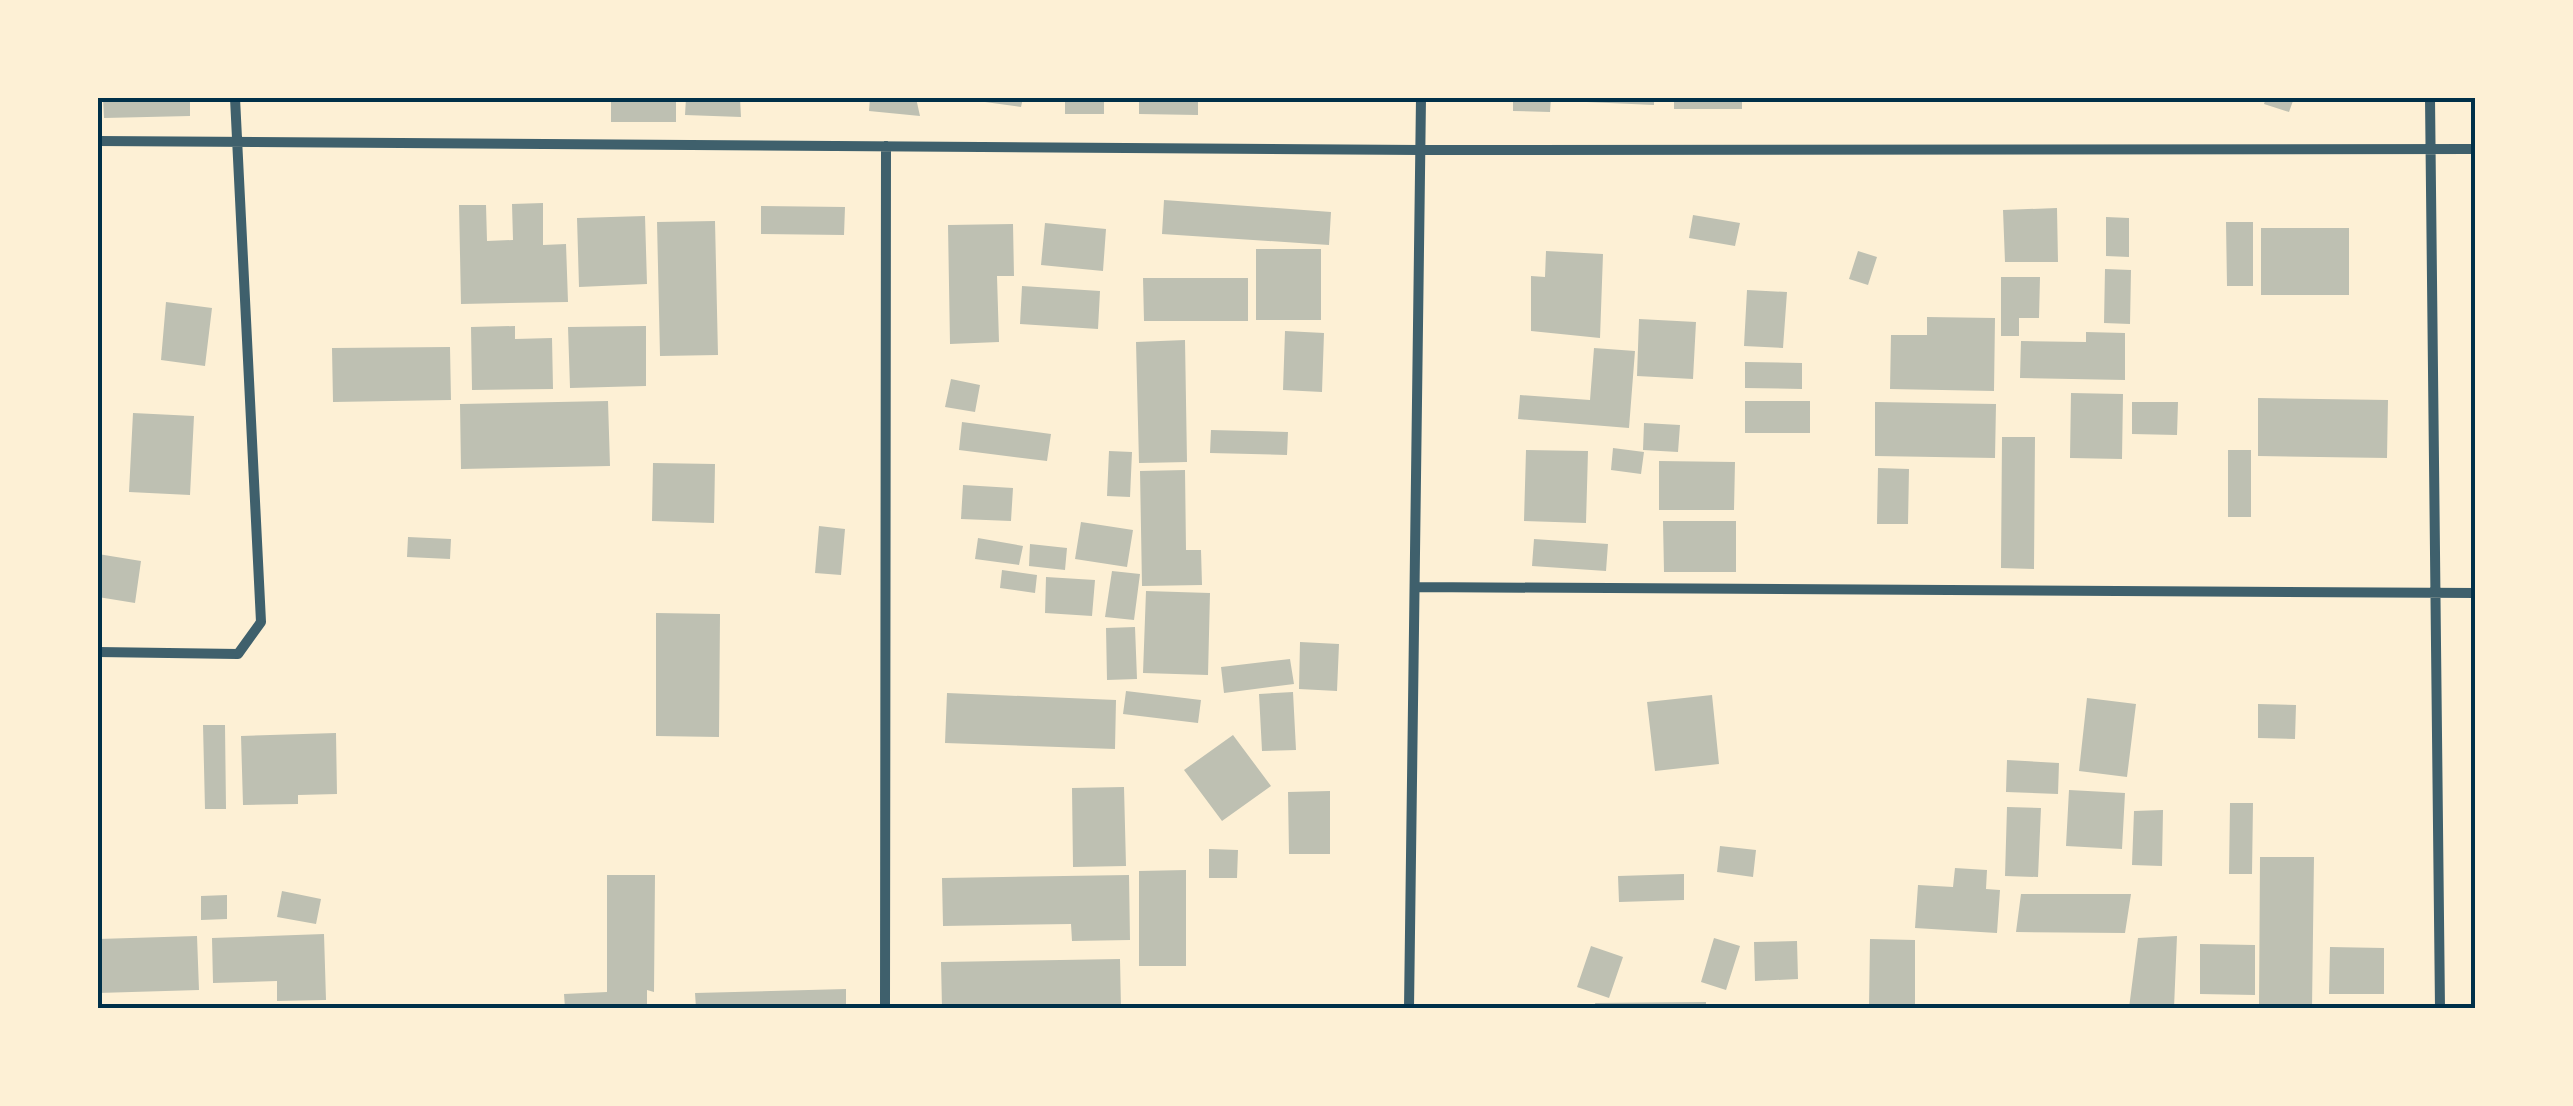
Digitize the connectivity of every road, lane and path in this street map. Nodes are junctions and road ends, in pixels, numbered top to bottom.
1 (236, 98) edge
2 (1421, 98) edge
3 (2430, 98) edge
4 (98, 140) edge
5 (237, 142) junction
6 (886, 146) junction
7 (2476, 149) edge
8 (1420, 150) junction
9 (2431, 150) junction
10 (1415, 587) junction
11 (2436, 593) junction
12 (2476, 593) edge
13 (98, 652) edge
14 (885, 1008) edge
15 (1409, 1008) edge
16 (2440, 1008) edge

1 - 5 street
2 - 8 street
3 - 9 street
4 - 5 street
5 - 6 street
5 - 13 street
6 - 8 street
6 - 14 street
7 - 9 street
8 - 9 street
8 - 10 street
9 - 11 street
10 - 11 street
10 - 15 street
11 - 12 street
11 - 16 street

